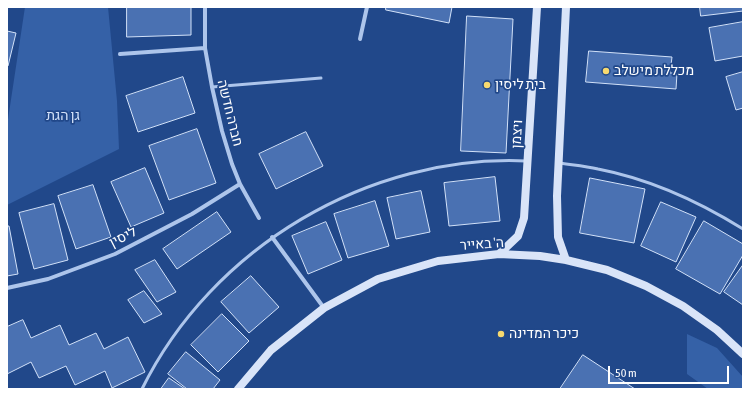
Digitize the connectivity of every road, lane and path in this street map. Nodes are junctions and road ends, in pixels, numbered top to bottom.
1 (205, 7) edge
2 (367, 7) edge
3 (537, 7) edge
4 (566, 7) edge
5 (360, 39) dead end
6 (205, 48) junction
7 (120, 54) dead end
8 (321, 78) dead end
9 (212, 87) junction
10 (528, 161) junction
11 (559, 163) junction
12 (240, 184) junction
13 (259, 218) dead end
14 (743, 229) edge
15 (272, 237) junction
16 (499, 254) junction
17 (566, 260) junction
18 (7, 288) edge
19 (324, 308) junction
20 (743, 354) edge
21 (142, 389) edge
22 (238, 389) edge

1 - 6 street, חברה חדשה
2 - 5 street
3 - 10 street, ויצמן
4 - 11 street
6 - 7 street
6 - 9 street, חברה חדשה
8 - 9 lane
9 - 12 street, חברה חדשה
10 - 15 lane
10 - 16 street, ויצמן
11 - 14 lane
11 - 17 street
12 - 13 street, חברה חדשה
12 - 18 street, ליסין
15 - 19 street
15 - 21 lane
16 - 17 street, ה' באייר
16 - 19 street, ה' באייר
17 - 20 street, ה' באייר
19 - 22 street, ה' באייר

